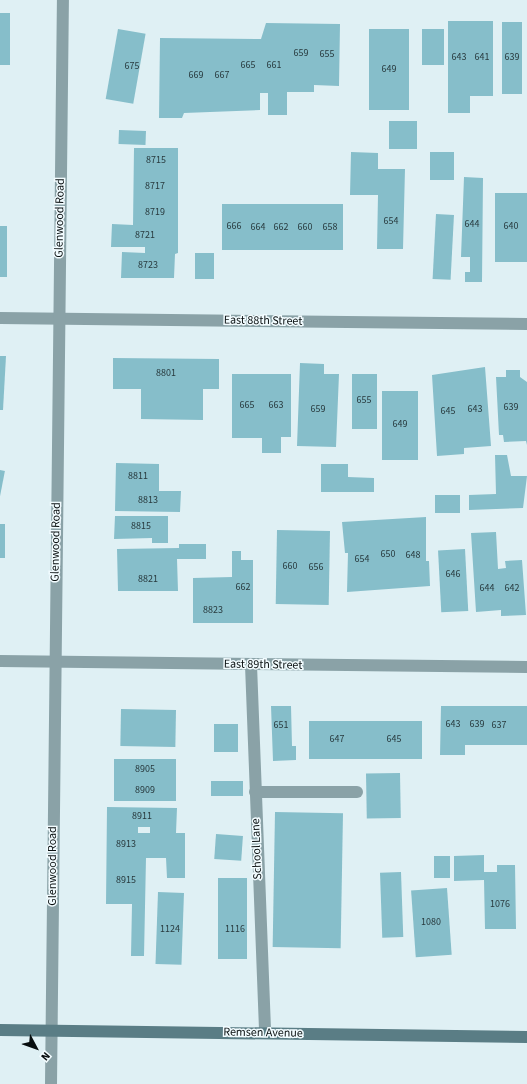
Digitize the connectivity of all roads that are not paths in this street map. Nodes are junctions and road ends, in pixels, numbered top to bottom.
1 (63, 0) edge
2 (0, 318) edge
3 (59, 318) junction
4 (527, 324) edge
5 (0, 661) edge
6 (55, 662) junction
7 (251, 665) junction
8 (527, 667) edge
9 (255, 792) junction
10 (357, 792) dead end
11 (0, 1030) edge
12 (52, 1031) junction
13 (265, 1033) junction
14 (527, 1037) edge
15 (51, 1084) edge

1 - 3 street, Glenwood Road
2 - 3 street, East 88th Street
3 - 4 street, East 88th Street
3 - 6 street, Glenwood Road
5 - 6 street, East 89th Street
6 - 7 street, East 89th Street
6 - 12 street, Glenwood Road
7 - 8 street, East 89th Street
7 - 9 street, School Lane
9 - 10 street
9 - 13 street, School Lane
11 - 12 main road, Remsen Avenue
12 - 13 main road, Remsen Avenue
12 - 15 street, Glenwood Road
13 - 14 main road, Remsen Avenue

